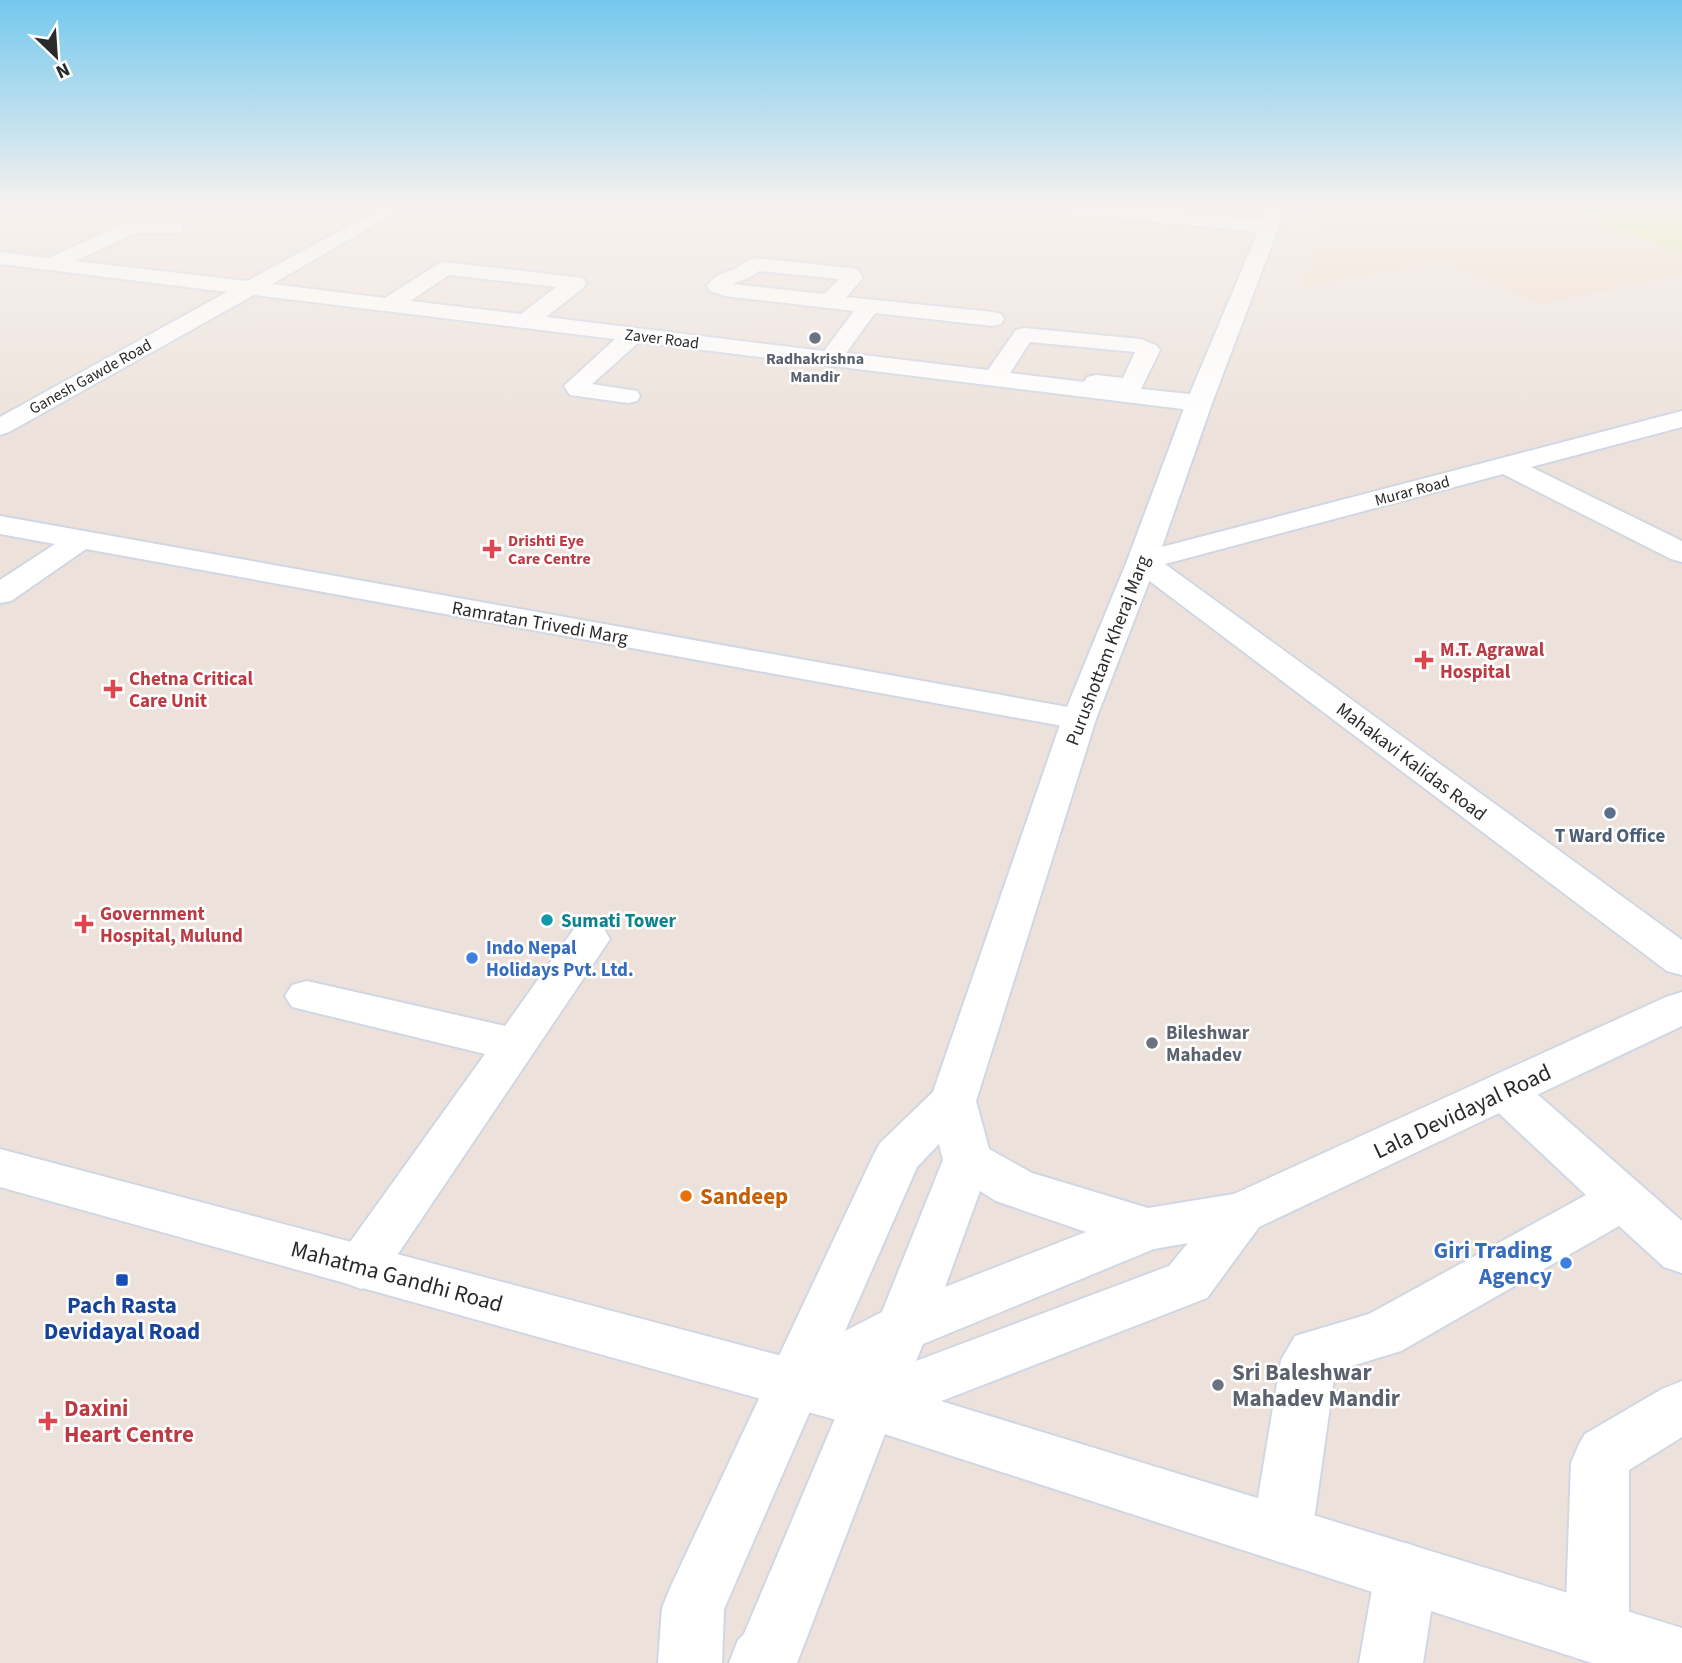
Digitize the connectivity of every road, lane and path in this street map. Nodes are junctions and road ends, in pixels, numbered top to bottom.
1 (203, 283) edge
2 (257, 283) edge
3 (423, 283) edge
4 (572, 283) edge
5 (721, 283) edge
6 (848, 283) edge
7 (1247, 283) edge
8 (247, 288) junction
9 (829, 302) junction
10 (389, 305) junction
11 (869, 306) junction
12 (993, 319) dead end
13 (527, 321) junction
14 (634, 335) junction
15 (830, 359) junction
16 (1137, 373) junction
17 (998, 374) junction
18 (1170, 376) dead end
19 (1070, 383) junction
20 (628, 396) dead end
21 (1199, 403) junction
22 (1682, 419) edge
23 (0, 427) edge
24 (1506, 465) junction
25 (0, 524) edge
26 (81, 539) junction
27 (1682, 553) edge
28 (1142, 561) junction
29 (0, 594) edge
30 (1079, 719) junction
31 (589, 939) dead end
32 (1682, 961) edge
33 (307, 996) dead end
34 (1682, 1008) edge
35 (516, 1045) junction
36 (1504, 1091) junction
37 (953, 1101) junction
38 (967, 1160) junction
39 (0, 1168) edge
40 (1623, 1199) junction
41 (1241, 1213) junction
42 (1148, 1229) junction
43 (1682, 1252) edge
44 (361, 1266) junction
45 (903, 1328) junction
46 (794, 1385) junction
47 (869, 1404) junction
48 (1682, 1407) edge
49 (1282, 1534) junction
50 (1406, 1573) junction
51 (1597, 1634) junction
52 (1682, 1660) edge
53 (690, 1663) edge
54 (761, 1663) edge
55 (1391, 1663) edge

1 - 8 street, Zaver Road
2 - 8 street, Ganesh Gawde Road
3 - 10 street
4 - 13 street
5 - 9 street
6 - 9 street
7 - 21 street, Purushottam Kheraj Marg
8 - 10 street, Zaver Road
8 - 23 street, Ganesh Gawde Road
9 - 11 street
10 - 13 street, Zaver Road
11 - 12 street
11 - 15 street
13 - 14 street, Zaver Road
14 - 15 street, Zaver Road
14 - 20 street
15 - 17 street, Zaver Road
16 - 17 street
16 - 18 street
16 - 19 street
17 - 19 street, Zaver Road
19 - 21 street
21 - 28 street, Purushottam Kheraj Marg
22 - 24 street, Murar Road
24 - 27 street
24 - 28 street, Murar Road
25 - 26 street, Ramratan Trivedi Marg
26 - 29 street
26 - 30 street, Ramratan Trivedi Marg
28 - 30 street, Purushottam Kheraj Marg
28 - 32 street, Mahakavi Kalidas Road
30 - 37 street, Purushottam Kheraj Marg
31 - 35 street
33 - 35 street
34 - 36 street, Lala Devidayal Road
35 - 44 street
36 - 40 street
36 - 41 street, Lala Devidayal Road
37 - 38 street
37 - 46 street
38 - 42 street
38 - 45 street
39 - 44 street, Mahatma Gandhi Road
40 - 43 street
40 - 49 street
41 - 42 street
41 - 47 street
42 - 45 street
44 - 46 street, Mahatma Gandhi Road
45 - 46 street
45 - 47 street
46 - 47 street, Mahatma Gandhi Road
46 - 53 street
47 - 49 street, Mahatma Gandhi Road
47 - 54 street
48 - 51 street
49 - 50 street, Mahatma Gandhi Road
50 - 51 street, Mahatma Gandhi Road
50 - 55 street
51 - 52 street, Mahatma Gandhi Road

